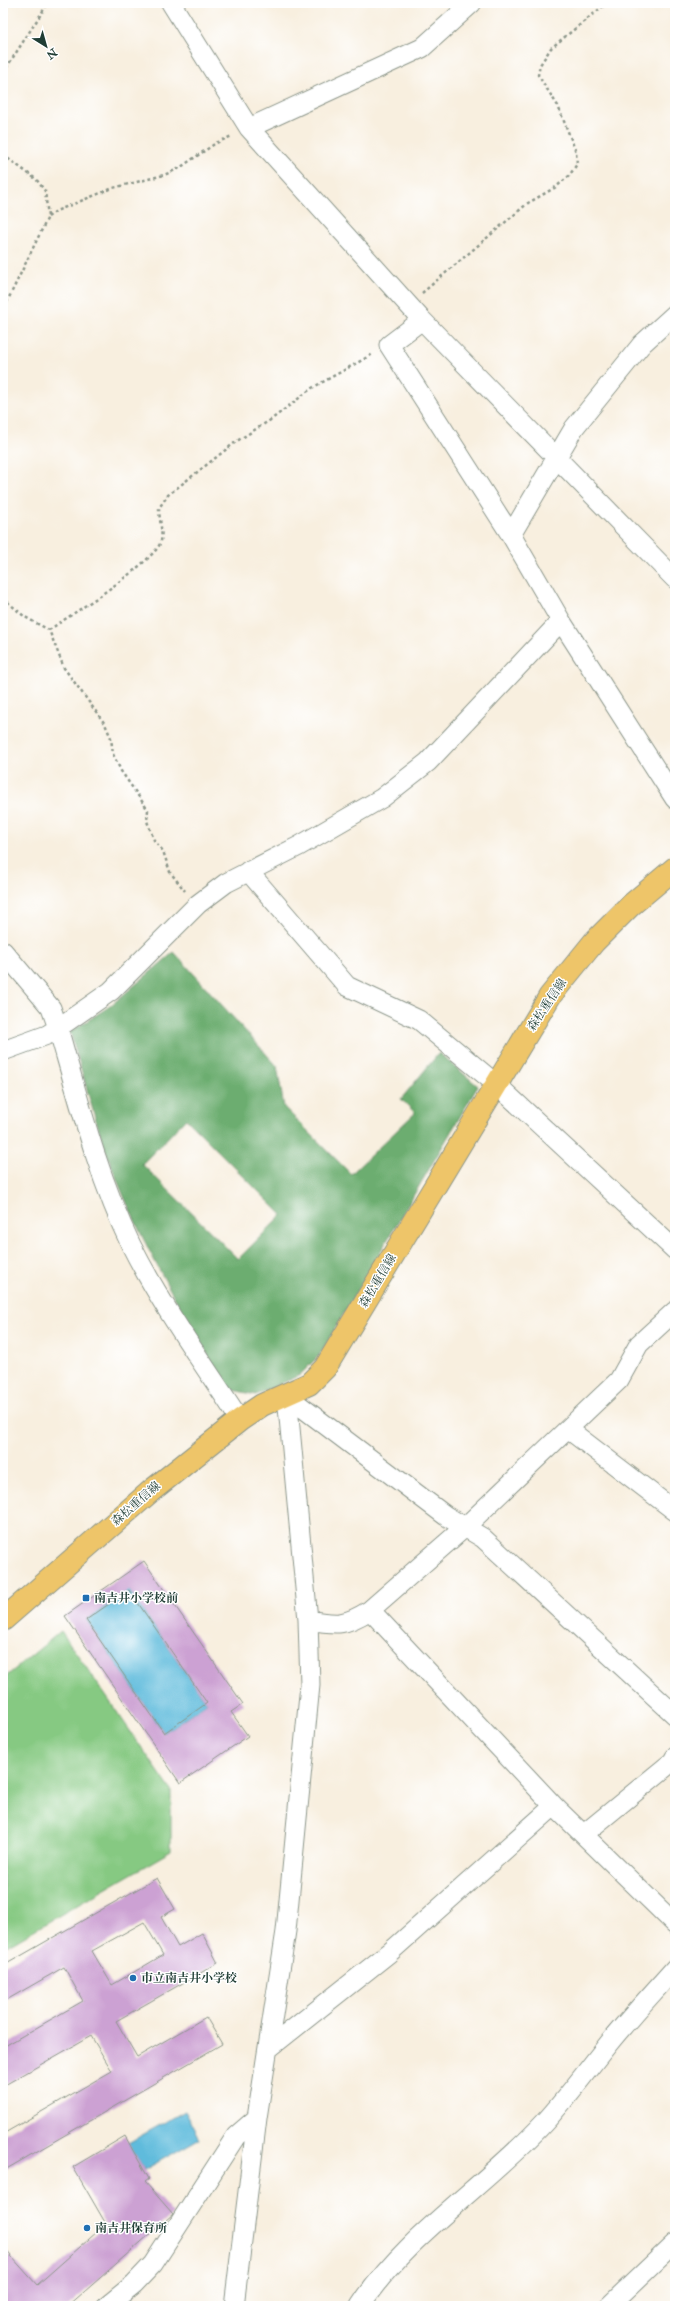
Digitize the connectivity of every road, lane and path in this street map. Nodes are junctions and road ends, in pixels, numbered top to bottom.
1 (48, 3) edge
2 (171, 3) edge
3 (472, 3) edge
4 (607, 3) edge
5 (3, 73) edge
6 (248, 128) junction
7 (3, 155) edge
8 (48, 217) junction
9 (408, 304) junction
10 (3, 310) edge
11 (675, 314) edge
12 (422, 320) junction
13 (389, 344) junction
14 (557, 459) junction
15 (511, 535) junction
16 (675, 579) edge
17 (3, 598) edge
18 (561, 621) junction
19 (49, 630) junction
20 (675, 799) edge
21 (675, 868) edge
22 (248, 871) junction
23 (198, 904) junction
24 (3, 951) edge
25 (58, 1028) junction
26 (3, 1051) edge
27 (496, 1084) junction
28 (675, 1250) edge
29 (675, 1311) edge
30 (287, 1396) junction
31 (240, 1420) junction
32 (568, 1429) junction
33 (675, 1511) edge
34 (465, 1527) junction
35 (370, 1610) junction
36 (3, 1620) edge
37 (308, 1620) junction
38 (675, 1715) edge
39 (674, 1760) edge
40 (554, 1806) junction
41 (584, 1834) junction
42 (675, 1924) edge
43 (675, 1968) edge
44 (268, 2049) junction
45 (257, 2118) junction
46 (675, 2243) edge
47 (107, 2306) edge
48 (234, 2306) edge
49 (360, 2306) edge
50 (609, 2306) edge

1 - 5 path
2 - 6 street
3 - 6 street
4 - 9 path
6 - 8 path
6 - 9 street
7 - 8 path
8 - 10 path
9 - 12 street
11 - 14 street
12 - 13 street
12 - 14 street
13 - 15 street
13 - 19 path
14 - 15 street
14 - 16 street
15 - 18 street
17 - 19 path
18 - 20 street
18 - 22 street
19 - 23 path
21 - 27 main road, 森松重信線
22 - 23 street
22 - 27 street
23 - 25 street
24 - 25 street
25 - 26 street
25 - 31 street
27 - 28 street
27 - 30 main road, 森松重信線
29 - 32 street
30 - 31 main road, 森松重信線
30 - 34 street
30 - 37 street
31 - 36 main road, 森松重信線
32 - 33 street
32 - 34 street
34 - 35 street
34 - 38 street
35 - 37 street
35 - 40 street
37 - 44 street
39 - 41 street
40 - 41 street
40 - 44 street
41 - 42 street
43 - 49 street
44 - 45 street
45 - 47 street
45 - 48 street
46 - 50 street

